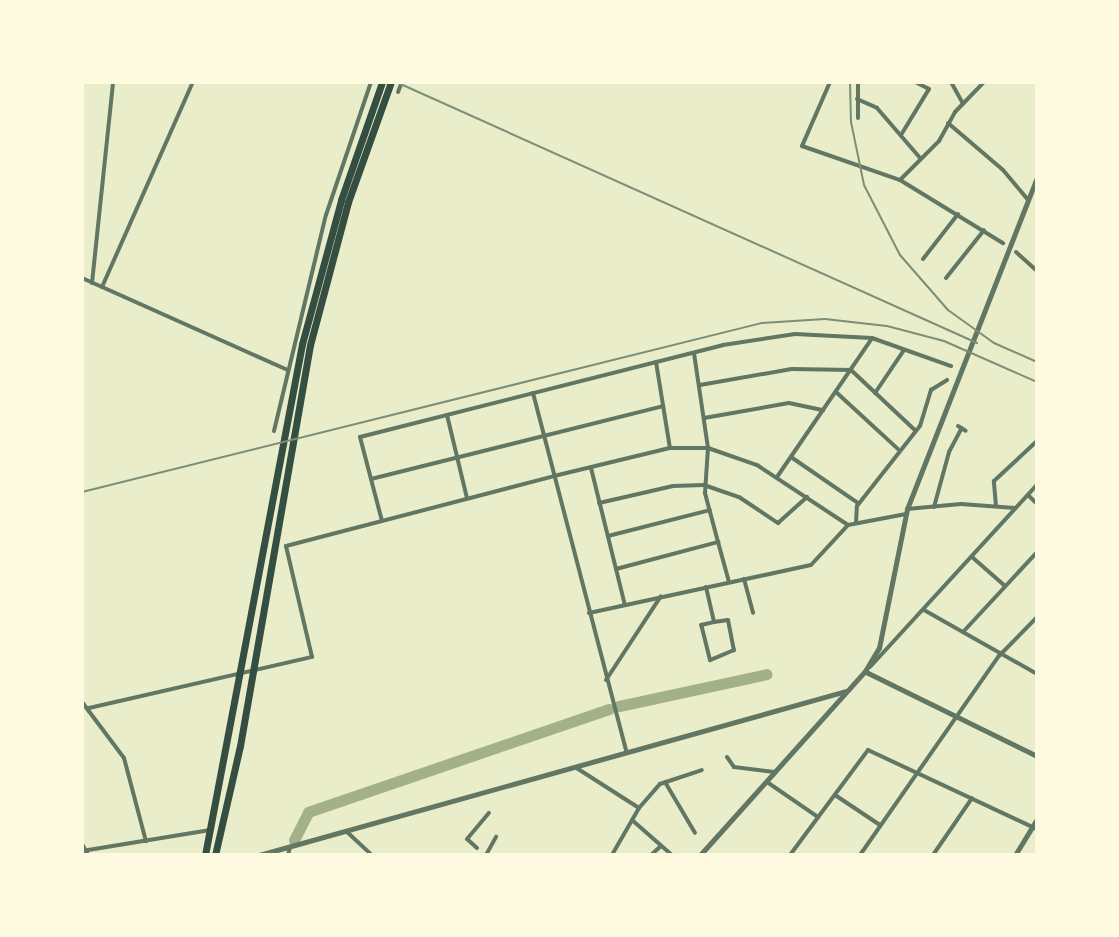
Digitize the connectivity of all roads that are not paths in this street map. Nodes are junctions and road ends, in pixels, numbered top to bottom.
1 (113, 82) edge
2 (193, 82) edge
3 (371, 82) edge
4 (382, 82) edge
5 (391, 82) edge
6 (402, 82) edge
7 (830, 82) edge
8 (858, 82) edge
9 (915, 82) edge
10 (951, 82) edge
11 (984, 82) edge
12 (398, 92) dead end
13 (857, 99) junction
14 (963, 104) junction
15 (858, 118) dead end
16 (948, 123) junction
17 (901, 136) junction
18 (921, 159) junction
19 (1037, 177) edge
20 (900, 180) junction
21 (1028, 200) junction
22 (958, 214) junction
23 (984, 230) junction
24 (1003, 243) dead end
25 (1016, 252) dead end
26 (923, 259) dead end
27 (1037, 271) edge
28 (946, 278) dead end
29 (84, 279) edge
30 (92, 283) junction
31 (102, 287) junction
32 (872, 338) junction
33 (904, 350) junction
34 (694, 353) junction
35 (656, 362) junction
36 (951, 366) dead end
37 (288, 370) junction
38 (851, 370) junction
39 (947, 380) dead end
40 (699, 385) junction
41 (836, 392) junction
42 (533, 393) junction
43 (875, 393) junction
44 (663, 406) junction
45 (823, 410) junction
46 (447, 415) junction
47 (704, 418) junction
48 (962, 428) dead end
49 (274, 431) dead end
50 (916, 431) junction
51 (543, 435) junction
52 (1037, 441) edge
53 (670, 448) junction
54 (708, 448) junction
55 (898, 449) junction
56 (457, 457) junction
57 (791, 457) junction
58 (591, 468) junction
59 (554, 476) junction
60 (777, 477) junction
61 (371, 479) junction
62 (704, 485) junction
63 (1037, 485) edge
64 (1028, 495) junction
65 (807, 497) junction
66 (468, 498) junction
67 (599, 503) junction
68 (859, 504) junction
69 (1037, 504) edge
70 (276, 506) junction
71 (996, 506) junction
72 (934, 507) junction
73 (1015, 508) junction
74 (710, 510) junction
75 (906, 512) junction
76 (382, 521) junction
77 (856, 523) junction
78 (848, 525) junction
79 (608, 536) junction
80 (718, 542) junction
81 (1037, 552) edge
82 (972, 557) junction
83 (616, 569) junction
84 (744, 579) junction
85 (729, 582) junction
86 (1005, 586) junction
87 (706, 587) junction
88 (661, 596) junction
89 (625, 605) junction
90 (924, 610) junction
91 (589, 613) junction
92 (753, 613) dead end
93 (1037, 617) edge
94 (714, 622) junction
95 (962, 633) junction
96 (999, 656) junction
97 (253, 670) junction
98 (865, 671) junction
99 (242, 673) junction
100 (1037, 674) edge
101 (606, 680) junction
102 (847, 691) junction
103 (82, 702) edge
104 (89, 708) junction
105 (956, 717) junction
106 (627, 753) junction
107 (1037, 756) edge
108 (727, 757) dead end
109 (575, 767) junction
110 (702, 770) dead end
111 (776, 772) junction
112 (917, 772) junction
113 (665, 782) junction
114 (767, 782) junction
115 (835, 795) junction
116 (972, 798) junction
117 (639, 808) junction
118 (489, 813) dead end
119 (818, 817) junction
120 (1037, 819) edge
121 (632, 820) junction
122 (880, 826) junction
123 (1034, 828) edge
124 (211, 830) junction
125 (346, 831) junction
126 (695, 833) dead end
127 (496, 837) dead end
128 (146, 841) junction
129 (82, 844) edge
130 (661, 846) junction
131 (290, 847) junction
132 (477, 848) dead end
133 (85, 852) edge
134 (862, 854) edge
135 (205, 855) edge
136 (215, 855) edge
137 (259, 855) edge
138 (288, 855) edge
139 (372, 855) edge
140 (486, 855) edge
141 (612, 855) edge
142 (651, 855) edge
143 (672, 855) edge
144 (700, 855) edge
145 (790, 855) edge
146 (933, 855) edge
147 (1015, 855) edge

1 - 30 street
2 - 31 street
3 - 37 street
4 - 70 highway
5 - 70 highway
6 - 12 street
7 - 20 street
8 - 13 street
9 - 17 street
10 - 14 street
11 - 14 street
13 - 15 street
13 - 17 street
14 - 16 street
16 - 18 street
16 - 21 street
17 - 18 street
18 - 20 street
19 - 21 street
20 - 22 street
21 - 75 street
22 - 23 street
22 - 26 street
23 - 24 street
23 - 28 street
25 - 27 street
29 - 30 street
30 - 31 street
31 - 37 street
32 - 33 street
32 - 34 street
32 - 38 street
33 - 36 street
33 - 43 street
34 - 35 street
34 - 40 street
35 - 42 street
35 - 44 street
37 - 49 street
38 - 40 street
38 - 41 street
38 - 43 street
39 - 50 street
40 - 47 street
41 - 45 street
41 - 55 street
42 - 46 street
42 - 51 street
43 - 50 street
44 - 51 street
44 - 53 street
45 - 47 street
45 - 57 street
46 - 56 street
46 - 61 street
47 - 54 street
48 - 72 street
50 - 55 street
51 - 56 street
51 - 59 street
52 - 71 street
53 - 54 street
53 - 58 street
54 - 60 street
54 - 62 street
55 - 68 street
56 - 61 street
56 - 66 street
57 - 60 street
57 - 68 street
58 - 59 street
58 - 67 street
59 - 66 street
59 - 91 street
60 - 65 street
61 - 76 street
62 - 65 street
62 - 67 street
62 - 74 street
63 - 64 street
64 - 69 street
64 - 73 street
65 - 78 street
66 - 76 street
67 - 79 street
68 - 77 street
70 - 97 highway
70 - 99 highway
71 - 72 street
71 - 73 street
72 - 75 street
73 - 82 street
74 - 79 street
74 - 80 street
75 - 77 street
75 - 98 street
76 - 97 street
77 - 78 street
78 - 84 street
79 - 83 street
80 - 83 street
80 - 85 street
81 - 86 street
82 - 86 street
82 - 90 street
83 - 89 street
84 - 85 street
84 - 92 street
85 - 87 street
86 - 95 street
87 - 88 street
87 - 94 street
88 - 89 street
88 - 101 street
89 - 91 street
90 - 95 street
90 - 98 street
91 - 101 street
93 - 96 street
94 - 94 street
95 - 96 street
96 - 100 street
96 - 105 street
97 - 99 street
97 - 136 highway
98 - 102 street
98 - 105 street
99 - 104 street
99 - 124 highway
101 - 106 street
102 - 106 street
102 - 111 street
103 - 104 street
104 - 128 street
105 - 107 street
105 - 112 street
106 - 109 street
108 - 111 street
109 - 117 street
109 - 125 street
110 - 113 street
111 - 114 street
112 - 115 street
112 - 116 street
112 - 122 street
113 - 117 street
113 - 126 street
114 - 119 street
114 - 144 street
115 - 119 street
115 - 122 street
116 - 123 street
116 - 146 street
117 - 121 street
118 - 132 street
119 - 145 street
120 - 123 street
121 - 130 street
121 - 141 street
122 - 134 street
123 - 147 street
124 - 128 street
124 - 135 highway
125 - 131 street
125 - 139 street
127 - 140 street
128 - 133 street
129 - 133 street
130 - 142 street
130 - 143 street
131 - 137 street
131 - 138 street

